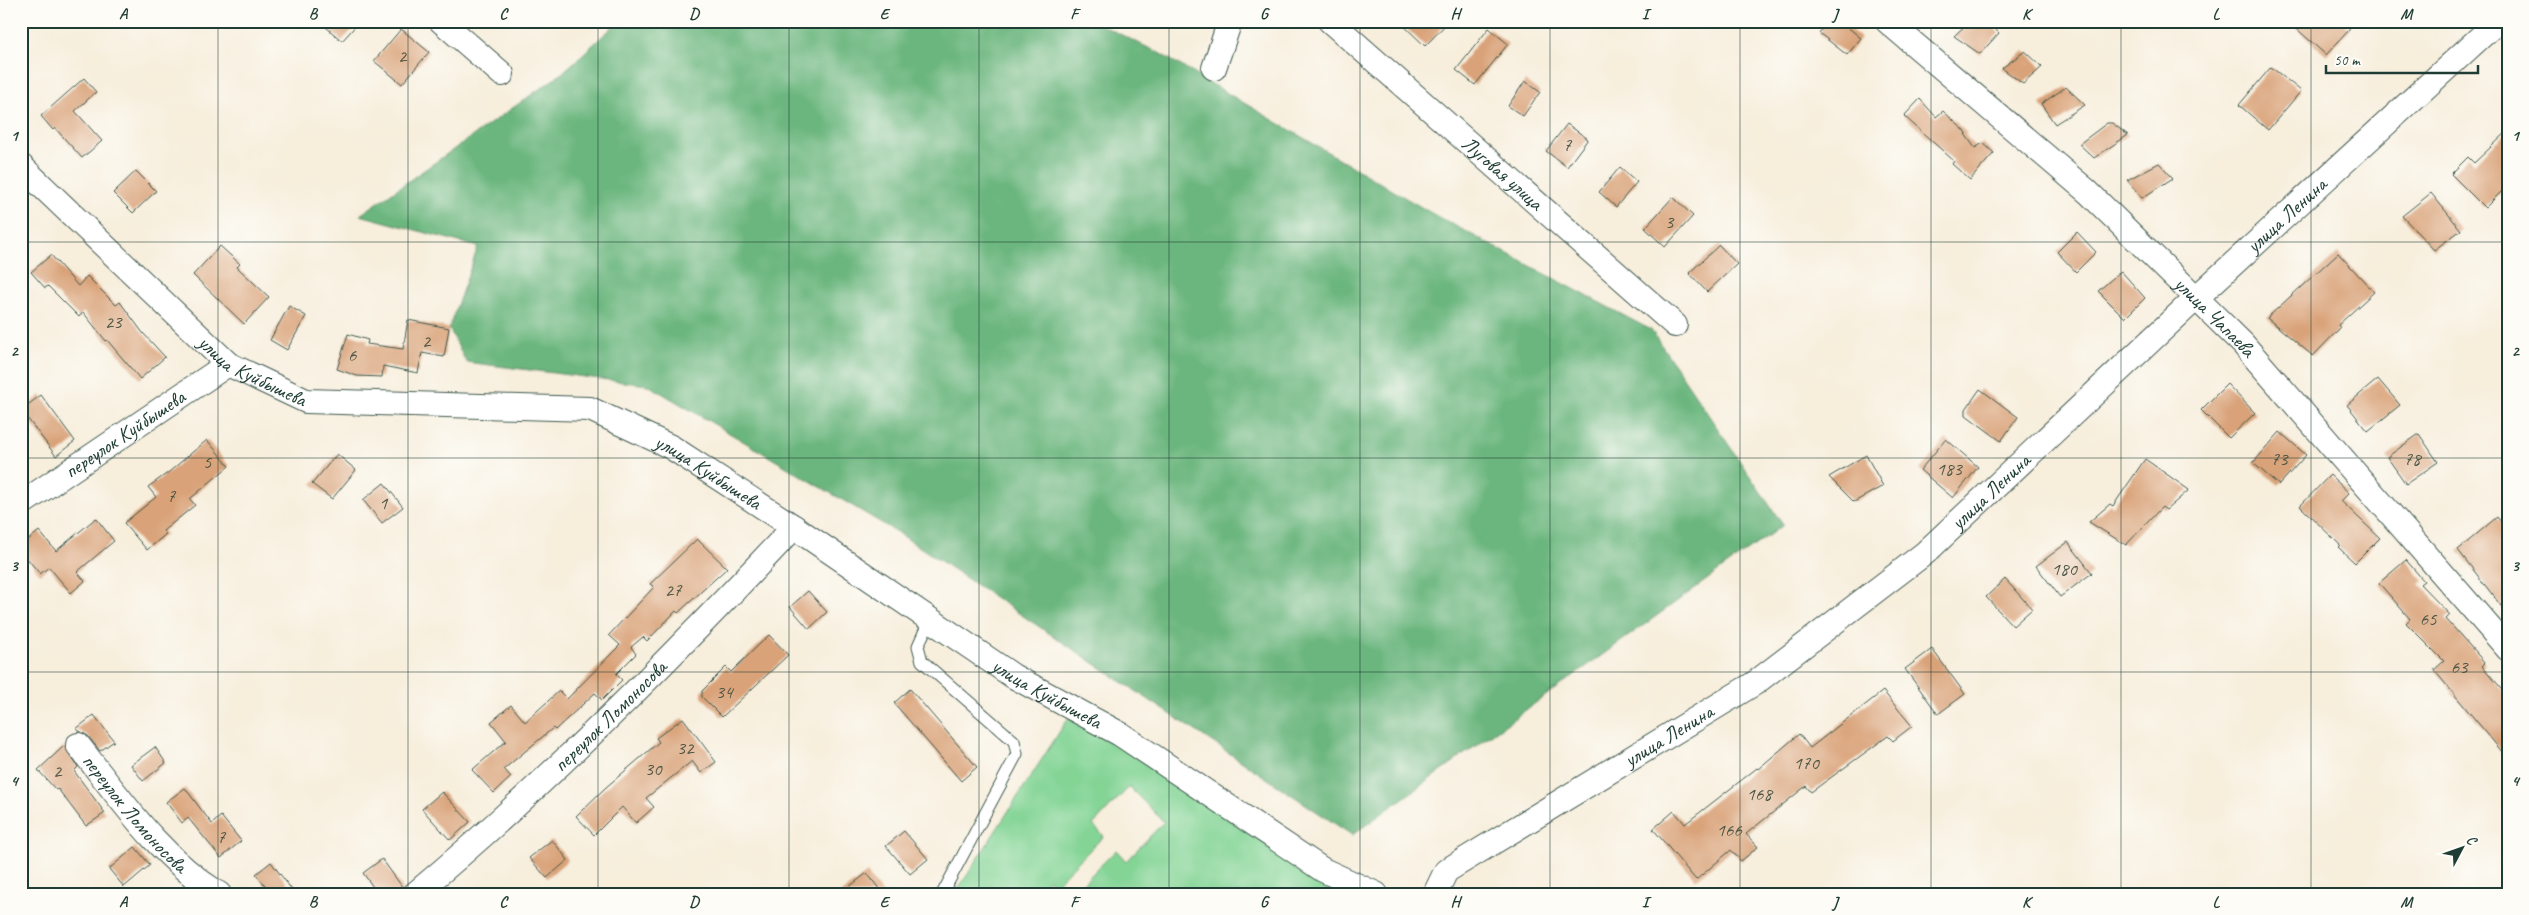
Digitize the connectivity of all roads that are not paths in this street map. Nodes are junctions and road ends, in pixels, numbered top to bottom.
1 (441, 21) edge
2 (1230, 21) edge
3 (1330, 21) edge
4 (1887, 21) edge
5 (2498, 21) edge
6 (1214, 68) dead end
7 (502, 74) dead end
8 (21, 166) edge
9 (2196, 298) junction
10 (1675, 325) dead end
11 (228, 364) junction
12 (21, 504) edge
13 (794, 527) junction
14 (930, 619) junction
15 (2508, 649) edge
16 (78, 745) dead end
17 (219, 894) edge
18 (415, 894) edge
19 (942, 894) edge
20 (1376, 894) edge
21 (1435, 894) edge

1 - 7 street
2 - 6 street
3 - 10 street, Луговая улица
4 - 9 street, улица Чапаева
5 - 9 street, улица Ленина
8 - 11 street, улица Куйбышева
9 - 15 street, улица Чапаева
9 - 21 street, улица Ленина
11 - 12 street, переулок Куйбышева
11 - 13 street, улица Куйбышева
13 - 14 street, улица Куйбышева
13 - 18 street, переулок Ломоносова
14 - 19 lane
14 - 20 street, улица Куйбышева
16 - 17 street, переулок Ломоносова

